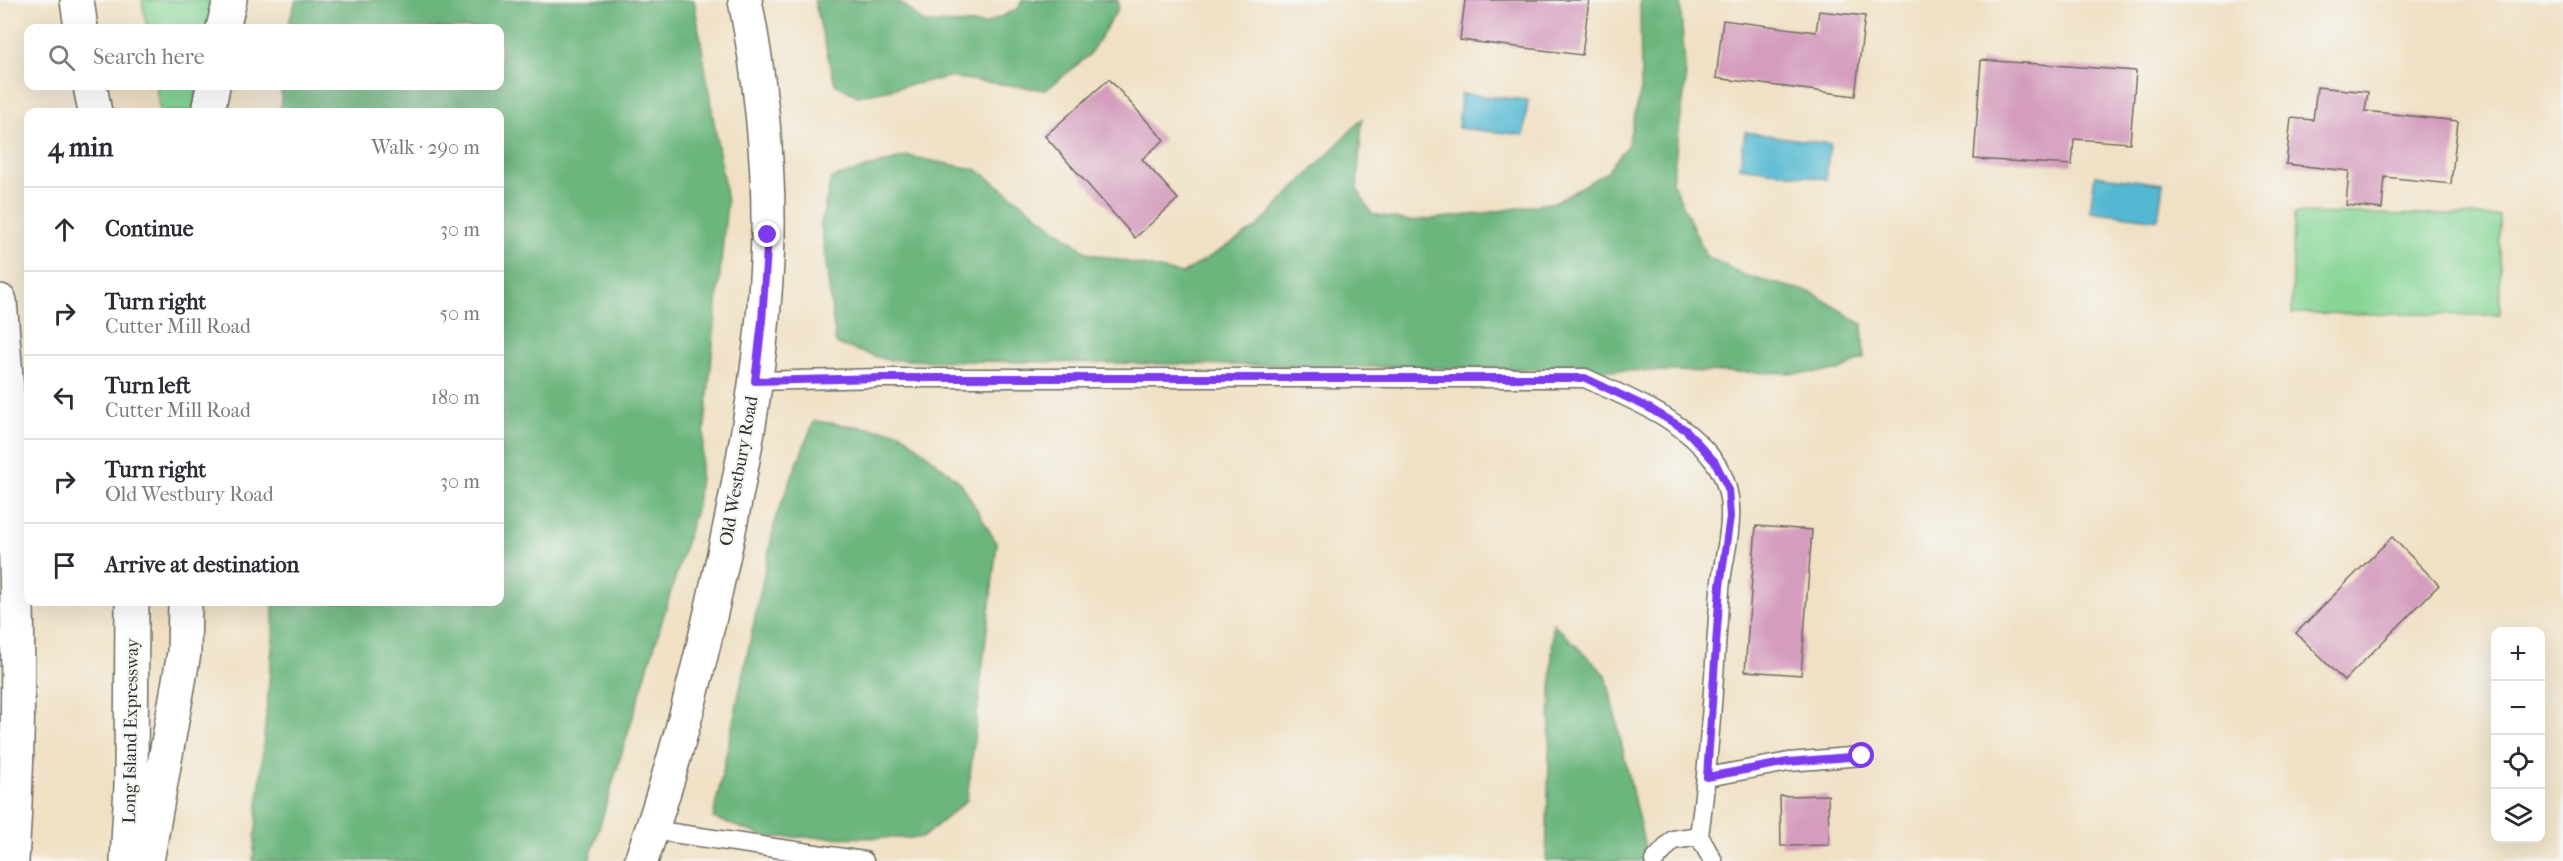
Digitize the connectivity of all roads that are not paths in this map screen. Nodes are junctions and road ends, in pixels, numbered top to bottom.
1 (76, 0) edge
2 (230, 0) edge
3 (745, 0) edge
4 (80, 24) edge
5 (225, 24) edge
6 (91, 90) edge
7 (212, 90) edge
8 (94, 108) edge
9 (209, 108) edge
10 (0, 301) edge
11 (755, 381) junction
12 (0, 471) edge
13 (15, 530) junction
14 (132, 606) edge
15 (185, 606) edge
16 (1862, 756) dead end
17 (1707, 777) junction
18 (652, 830) junction
19 (1699, 836) junction
20 (12, 861) edge
21 (128, 861) edge
22 (147, 861) edge
23 (641, 861) edge
24 (864, 861) edge
25 (1654, 861) edge
26 (1713, 861) edge

1 - 4 main road
2 - 5 main road
3 - 11 main road, Old Westbury Road
6 - 8 main road
7 - 9 main road
10 - 13 main road
11 - 17 lane
11 - 18 main road, Old Westbury Road
12 - 13 main road
13 - 20 main road
14 - 21 main road, Long Island Expressway
15 - 22 main road
16 - 17 lane
17 - 19 lane
18 - 23 main road, Old Westbury Road
18 - 24 lane
19 - 25 lane
19 - 26 lane

